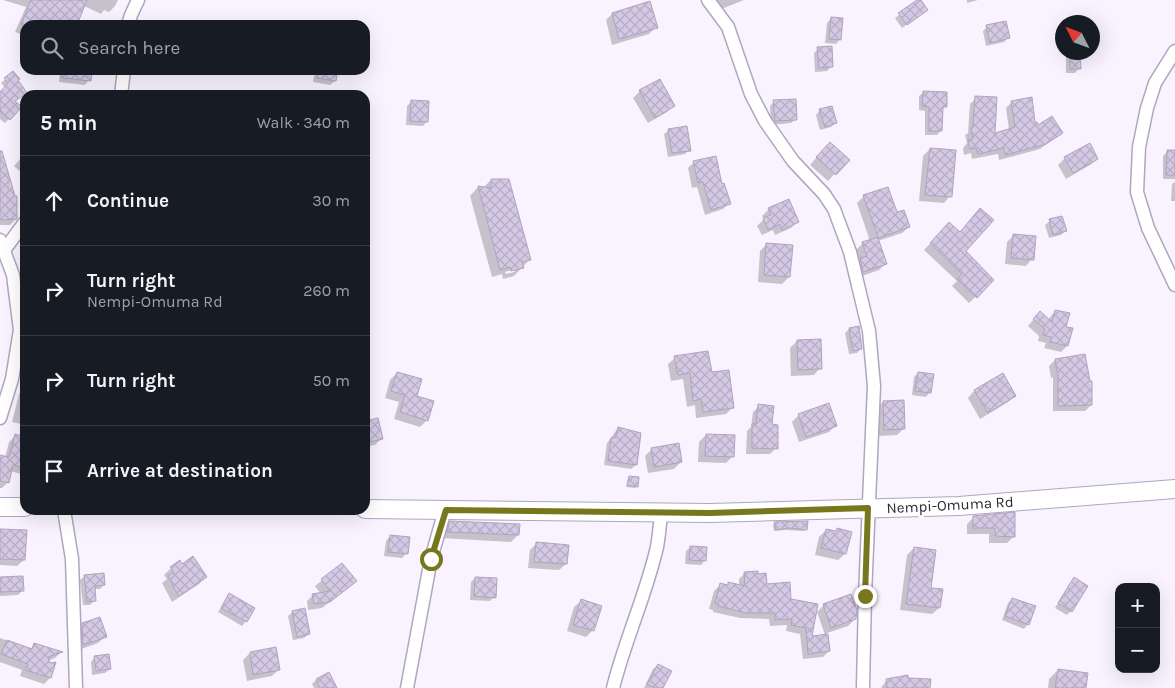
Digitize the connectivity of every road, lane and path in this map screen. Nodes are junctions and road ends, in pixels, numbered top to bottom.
1 (138, 0) edge
2 (708, 0) edge
3 (130, 20) edge
4 (1175, 50) edge
5 (123, 75) edge
6 (122, 90) edge
7 (20, 227) edge
8 (2, 245) edge
9 (1175, 285) edge
10 (0, 418) edge
11 (1175, 489) edge
12 (0, 508) edge
13 (20, 508) edge
14 (868, 508) junction
15 (370, 509) edge
16 (446, 510) junction
17 (661, 513) junction
18 (65, 515) edge
19 (76, 688) edge
20 (408, 688) edge
21 (613, 688) edge
22 (862, 688) edge

1 - 3 street
2 - 14 street
4 - 9 street
5 - 6 street
7 - 8 street
8 - 10 street
11 - 14 street, Nempi-Omuma Rd
12 - 13 street
14 - 17 street, Nempi-Omuma Rd
14 - 22 street
15 - 16 street, Nempi-Omuma Rd
16 - 17 street, Nempi-Omuma Rd
16 - 20 street
17 - 21 street
18 - 19 street

